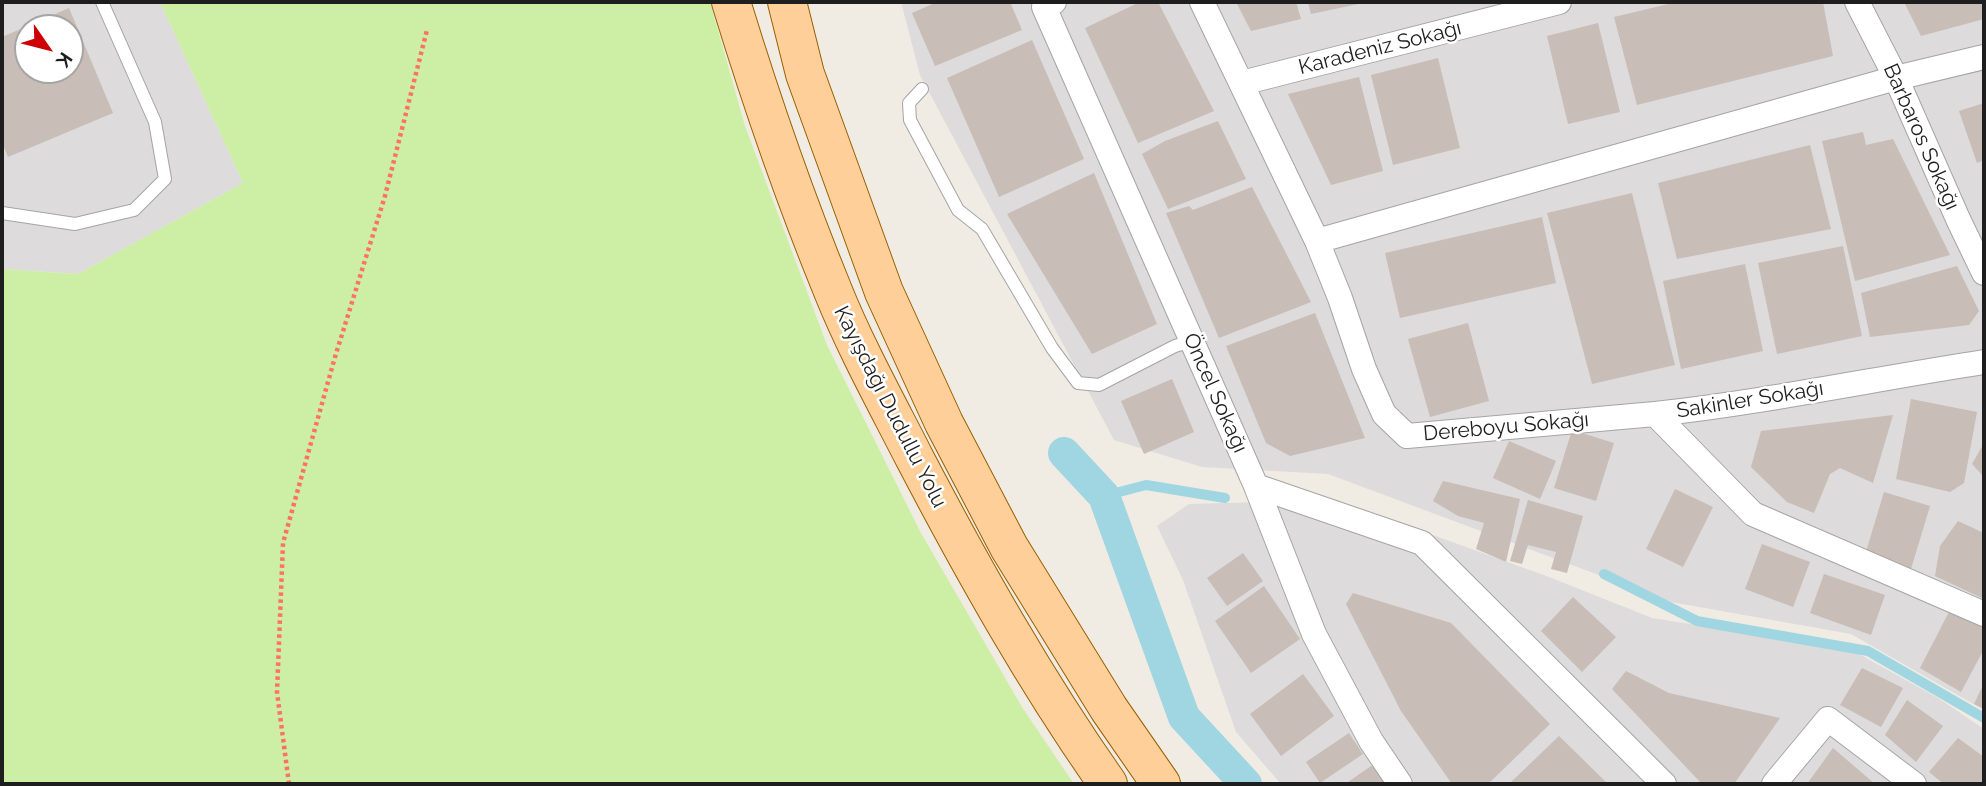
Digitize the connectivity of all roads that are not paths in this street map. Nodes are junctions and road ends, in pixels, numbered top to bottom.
1 (102, 2) edge
2 (731, 2) edge
3 (787, 2) edge
4 (1202, 2) edge
5 (1559, 2) edge
6 (1857, 2) edge
7 (1047, 4) edge
8 (1984, 57) edge
9 (1896, 78) junction
10 (1242, 83) junction
11 (922, 89) dead end
12 (2, 213) edge
13 (1317, 241) junction
14 (1984, 273) edge
15 (1192, 341) junction
16 (1984, 362) edge
17 (1655, 414) junction
18 (1256, 486) junction
19 (1984, 614) edge
20 (1108, 784) edge
21 (1161, 784) edge
22 (1400, 784) edge
23 (1664, 784) edge
24 (1774, 784) edge
25 (1914, 784) edge

1 - 12 lane
2 - 20 main road, Kayışdağı Dudullu Yolu
3 - 21 main road, Kayışdağı Dudullu Yolu
4 - 10 street, Dereboyu Sokağı
5 - 10 street, Karadeniz Sokağı
6 - 9 street, Barbaros Sokağı
7 - 15 street, Öncel Sokağı
8 - 9 street
9 - 13 street
9 - 14 street, Barbaros Sokağı
10 - 13 street, Dereboyu Sokağı
11 - 15 lane
13 - 17 street, Dereboyu Sokağı
15 - 18 street, Öncel Sokağı
16 - 17 street, Sakinler Sokağı
17 - 19 street, Sakinler Sokağı
18 - 22 street, Öncel Sokağı
18 - 23 street
24 - 25 street

